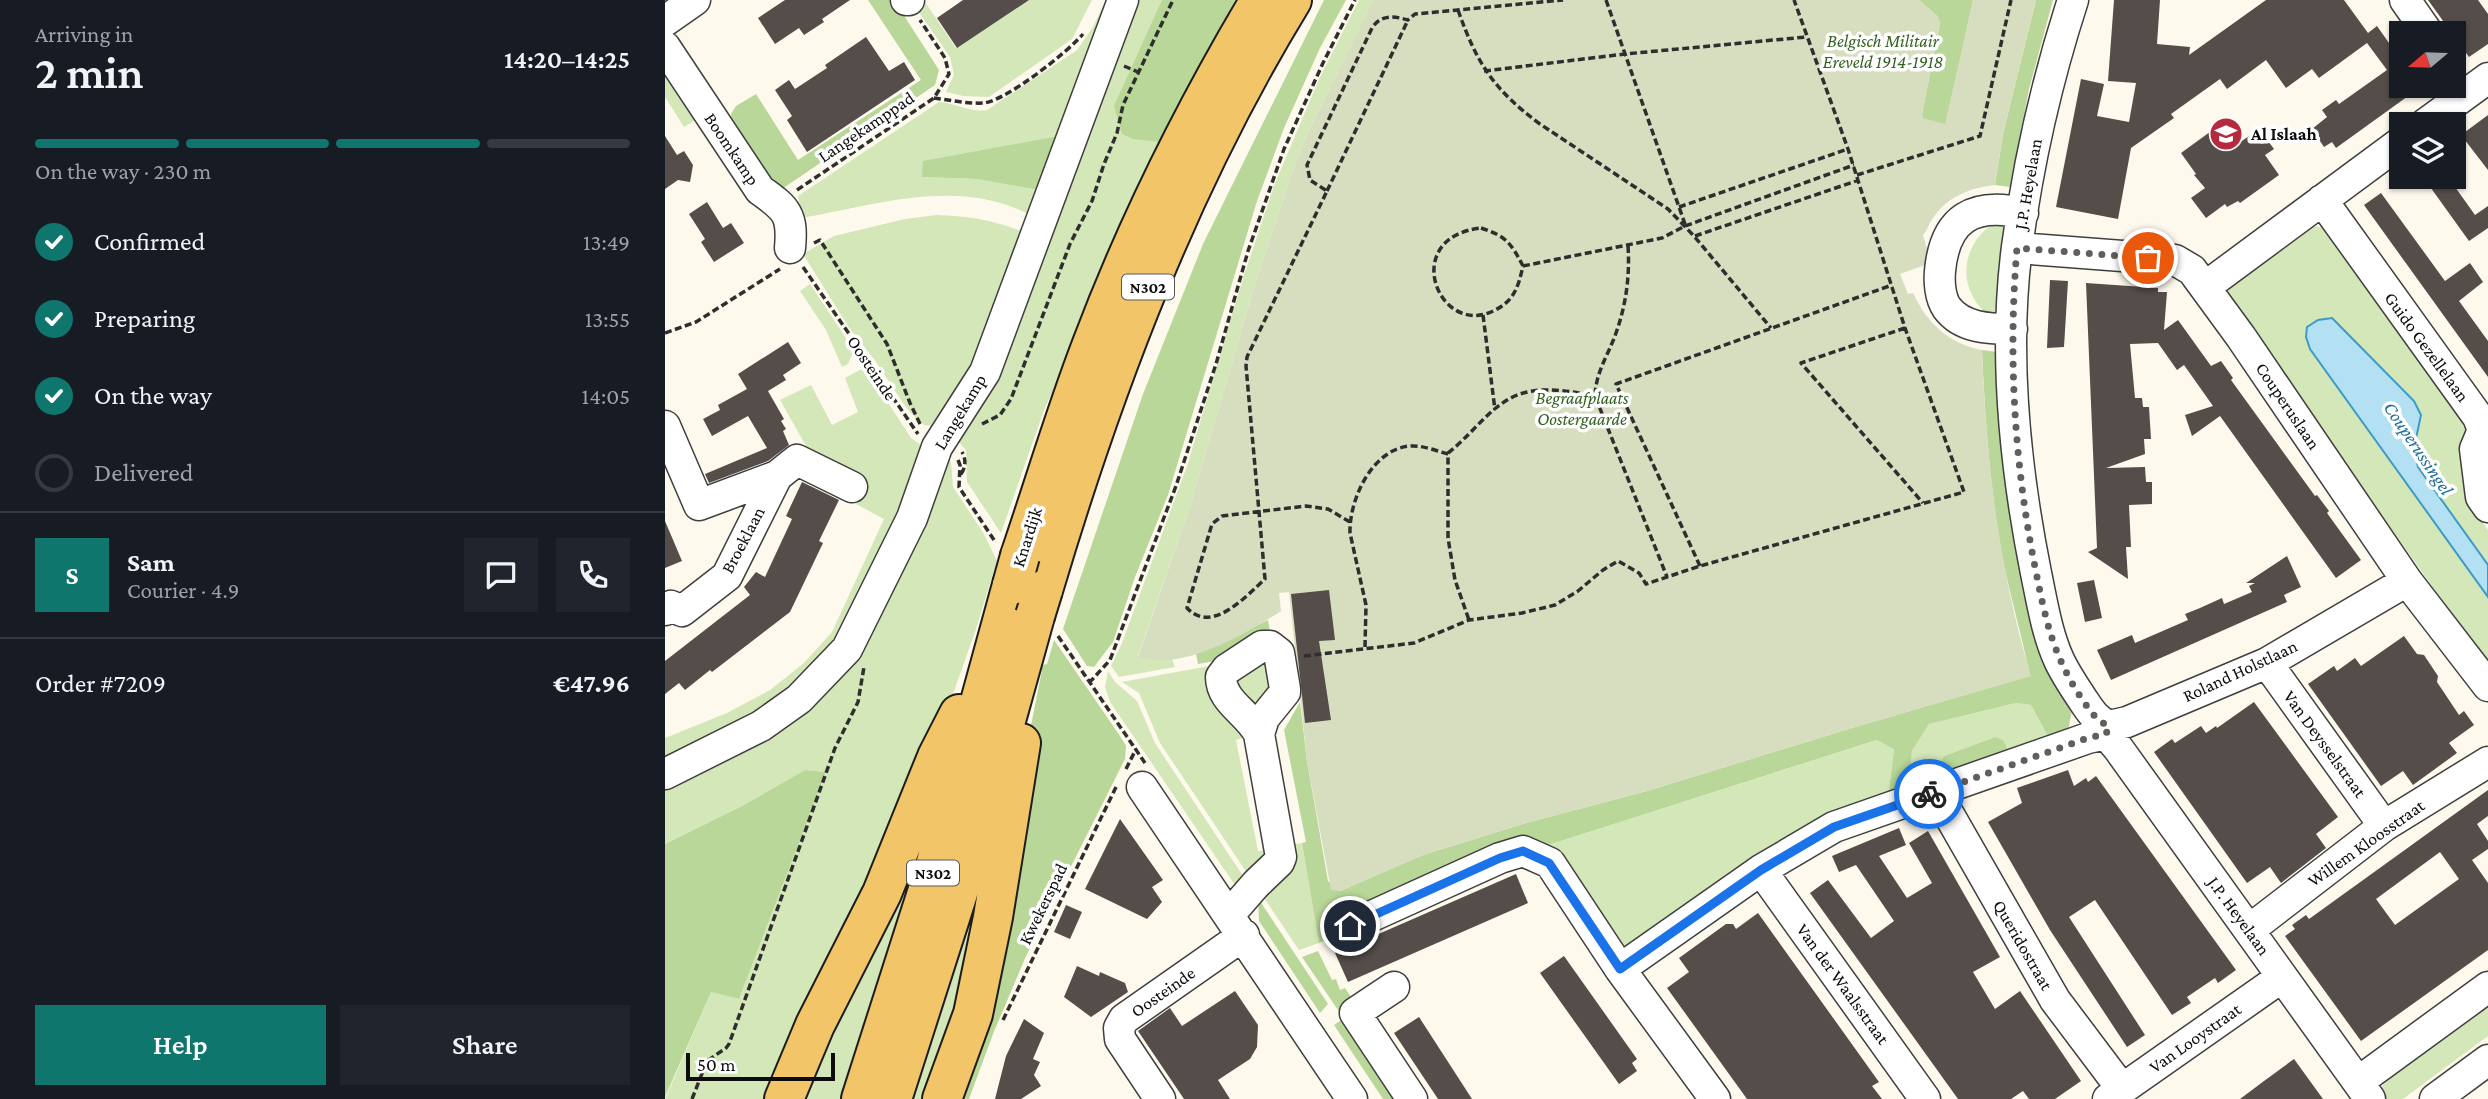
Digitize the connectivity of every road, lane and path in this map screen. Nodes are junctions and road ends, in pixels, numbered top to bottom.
1 (695, 0) edge
2 (907, 0) edge
3 (1123, 0) edge
4 (1173, 0) edge
5 (1260, 0) edge
6 (1292, 0) edge
7 (1355, 0) edge
8 (1563, 0) edge
9 (1606, 0) edge
10 (1794, 0) edge
11 (2011, 0) edge
12 (2073, 0) edge
13 (2405, 0) edge
14 (1458, 10) junction
15 (1408, 20) junction
16 (665, 21) edge
17 (2420, 21) edge
18 (1090, 25) dead end
19 (1806, 37) junction
20 (665, 47) edge
21 (1626, 54) junction
22 (1485, 71) junction
23 (2470, 80) edge
24 (934, 98) junction
25 (2437, 112) edge
26 (1848, 149) junction
27 (2389, 151) edge
28 (1854, 166) junction
29 (1858, 178) junction
30 (1327, 191) junction
31 (2322, 200) junction
32 (778, 203) junction
33 (1679, 206) junction
34 (2023, 212) junction
35 (1685, 226) junction
36 (1694, 236) junction
37 (1628, 246) junction
38 (2017, 248) junction
39 (792, 252) junction
40 (1523, 266) junction
41 (1892, 285) junction
42 (2205, 287) junction
43 (1483, 315) junction
44 (1771, 328) junction
45 (1905, 328) junction
46 (2012, 329) junction
47 (665, 333) edge
48 (1595, 396) junction
49 (1495, 410) junction
50 (665, 426) edge
51 (980, 426) dead end
52 (2481, 445) edge
53 (953, 450) junction
54 (1448, 454) junction
55 (960, 475) dead end
56 (777, 476) junction
57 (852, 487) dead end
58 (1923, 503) junction
59 (2488, 507) edge
60 (1258, 513) junction
61 (1350, 522) junction
62 (1700, 566) junction
63 (1667, 577) junction
64 (2407, 581) junction
65 (1027, 587) junction
66 (665, 610) edge
67 (1469, 620) junction
68 (1063, 644) dead end
69 (1010, 648) junction
70 (1365, 648) junction
71 (868, 657) dead end
72 (1281, 659) junction
73 (2267, 663) junction
74 (1089, 683) junction
75 (2488, 686) edge
76 (2107, 731) junction
77 (1259, 734) junction
78 (2488, 762) edge
79 (665, 774) edge
80 (1142, 787) dead end
81 (1936, 792) junction
82 (2384, 826) junction
83 (1761, 870) junction
84 (1236, 925) junction
85 (1350, 926) dead end
86 (2249, 930) junction
87 (1620, 969) junction
88 (2282, 977) junction
89 (1394, 987) dead end
90 (2488, 987) edge
91 (1001, 1026) dead end
92 (2488, 1060) edge
93 (2364, 1091) edge
94 (2115, 1094) edge
95 (1710, 1097) edge
96 (692, 1099) edge
97 (784, 1099) edge
98 (861, 1099) edge
99 (892, 1099) edge
100 (942, 1099) edge
101 (1160, 1099) edge
102 (1352, 1099) edge
103 (1412, 1099) edge
104 (1925, 1099) edge
105 (2435, 1099) edge

1 - 16 street
2 - 24 path
3 - 53 street, Langekamp
4 - 51 path
5 - 65 main road, Knardijk / N302
6 - 65 main road, Knardijk / N302
7 - 74 path
8 - 14 path
9 - 21 path
10 - 19 path
11 - 29 path
12 - 34 street, J.P. Heyelaan
13 - 17 street
14 - 15 path
14 - 22 path
15 - 30 path
15 - 30 path
18 - 24 path, Langekamppad
19 - 21 path
19 - 26 path
20 - 32 street, Boomkamp
21 - 22 path
21 - 33 path
22 - 35 path
23 - 25 street
24 - 32 path, Langekamppad
26 - 28 path
26 - 33 path
27 - 31 street
28 - 29 path
28 - 35 path
29 - 36 path
29 - 41 path
30 - 60 path
31 - 42 street
31 - 52 street, Guido Gezellelaan
32 - 39 street, Boomkamp
33 - 35 path
34 - 38 street, J.P. Heyelaan
34 - 46 street
35 - 36 path
35 - 37 path
36 - 44 path
37 - 40 path
37 - 48 path
38 - 42 street, Couperuslaan
38 - 46 street, J.P. Heyelaan
39 - 47 path
39 - 53 path, Oosteinde
39 - 53 path
40 - 43 path
40 - 43 path
41 - 44 path
41 - 45 path
42 - 64 street, Couperuslaan
43 - 49 path
44 - 62 path
45 - 58 path
45 - 58 path
46 - 76 street, J.P. Heyelaan
48 - 49 path
48 - 63 path
49 - 54 path
50 - 56 street, Broeklaan
52 - 59 street, Guido Gezellelaan
53 - 55 path
53 - 79 street, Langekamp
54 - 61 path
54 - 67 path
56 - 57 street, Broeklaan
56 - 66 street, Broeklaan
58 - 62 path
60 - 60 path
60 - 61 path
61 - 70 path
62 - 63 path
63 - 67 path
64 - 73 street, Roland Holstlaan
64 - 75 street, Couperuslaan
65 - 69 main road, Knardijk / N302
67 - 70 path
68 - 74 path
69 - 97 main road
69 - 98 main road, Knardijk / N302
69 - 99 main road, Knardijk / N302
69 - 100 main road
70 - 72 path
71 - 96 path
72 - 77 street
72 - 77 street, Oosteinde
73 - 76 street, Roland Holstlaan
73 - 82 street, Van Deysselstraat
74 - 91 path, Kwekerspad
76 - 81 street, Roland Holstlaan
76 - 86 street, J.P. Heyelaan
77 - 84 street, Oosteinde
78 - 82 street, Willem Kloosstraat
80 - 84 street
81 - 83 street, Roland Holstlaan
81 - 94 street, Queridostraat
82 - 86 street, Willem Kloosstraat
83 - 87 street, Roland Holstlaan
83 - 104 street, Van der Waalsstraat
84 - 101 street, Oosteinde
84 - 102 street
85 - 87 street
86 - 88 street, J.P. Heyelaan
87 - 95 street
88 - 93 street, J.P. Heyelaan
88 - 94 street, Van Looystraat
89 - 103 street
90 - 93 street
92 - 105 street

